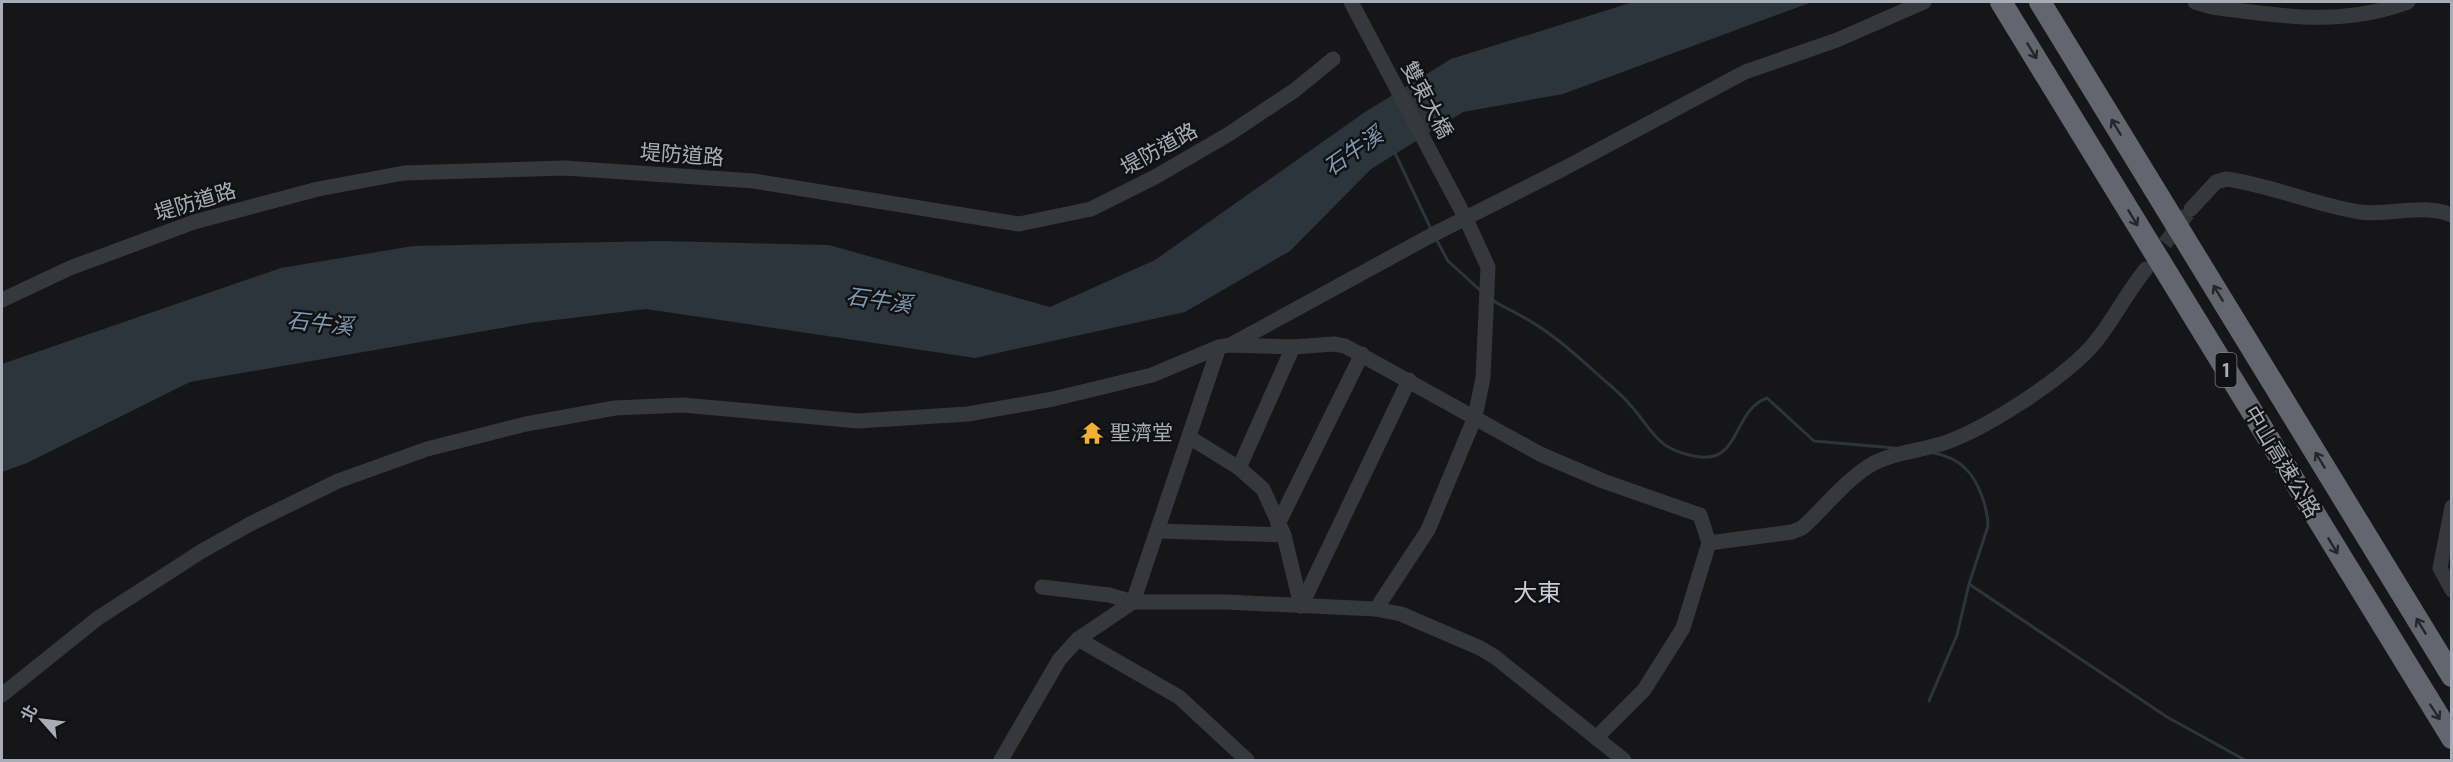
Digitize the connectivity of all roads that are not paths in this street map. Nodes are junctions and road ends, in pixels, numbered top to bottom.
1 (1351, 2) edge
2 (1924, 2) edge
3 (2001, 2) edge
4 (2040, 2) edge
5 (2195, 2) edge
6 (2408, 2) edge
7 (1333, 58) dead end
8 (2191, 209) tunnel mouth
9 (2451, 215) edge
10 (1466, 219) junction
11 (2146, 269) tunnel mouth
12 (2, 300) edge
13 (1224, 346) junction
14 (1293, 347) junction
15 (1362, 354) junction
16 (1409, 380) junction
17 (1475, 417) junction
18 (1190, 437) junction
19 (1239, 468) junction
20 (2451, 507) edge
21 (1281, 529) junction
22 (1158, 531) junction
23 (1708, 543) junction
24 (1042, 587) dead end
25 (2451, 590) edge
26 (1133, 602) junction
27 (1301, 606) junction
28 (1376, 609) junction
29 (1078, 639) junction
30 (2451, 676) edge
31 (2, 695) edge
32 (1596, 738) junction
33 (2451, 738) edge
34 (1000, 760) edge
35 (1247, 760) edge
36 (1624, 760) edge

1 - 10 street, 雙東大橋
2 - 10 street
3 -> 33 highway, 中山高速公路 / 1
30 -> 4 highway, 中山高速公路 / 1
5 - 6 street
7 - 12 street, 堤防道路
8 - 9 street
10 - 13 street
10 - 17 street, 雙東大橋
11 - 23 street
13 - 14 street
13 - 18 street
13 - 31 street
14 - 15 street
14 - 19 street
15 - 16 street
15 - 21 street
16 - 17 street
16 - 27 street
17 - 23 street
17 - 28 street, 雙東大橋
18 - 19 street
18 - 22 street
19 - 21 street
20 - 25 street
21 - 22 street
21 - 27 street
22 - 26 street
23 - 32 street
24 - 26 street
26 - 27 street
26 - 29 street
27 - 28 street
28 - 32 street
29 - 34 street
29 - 35 street
32 - 36 street

